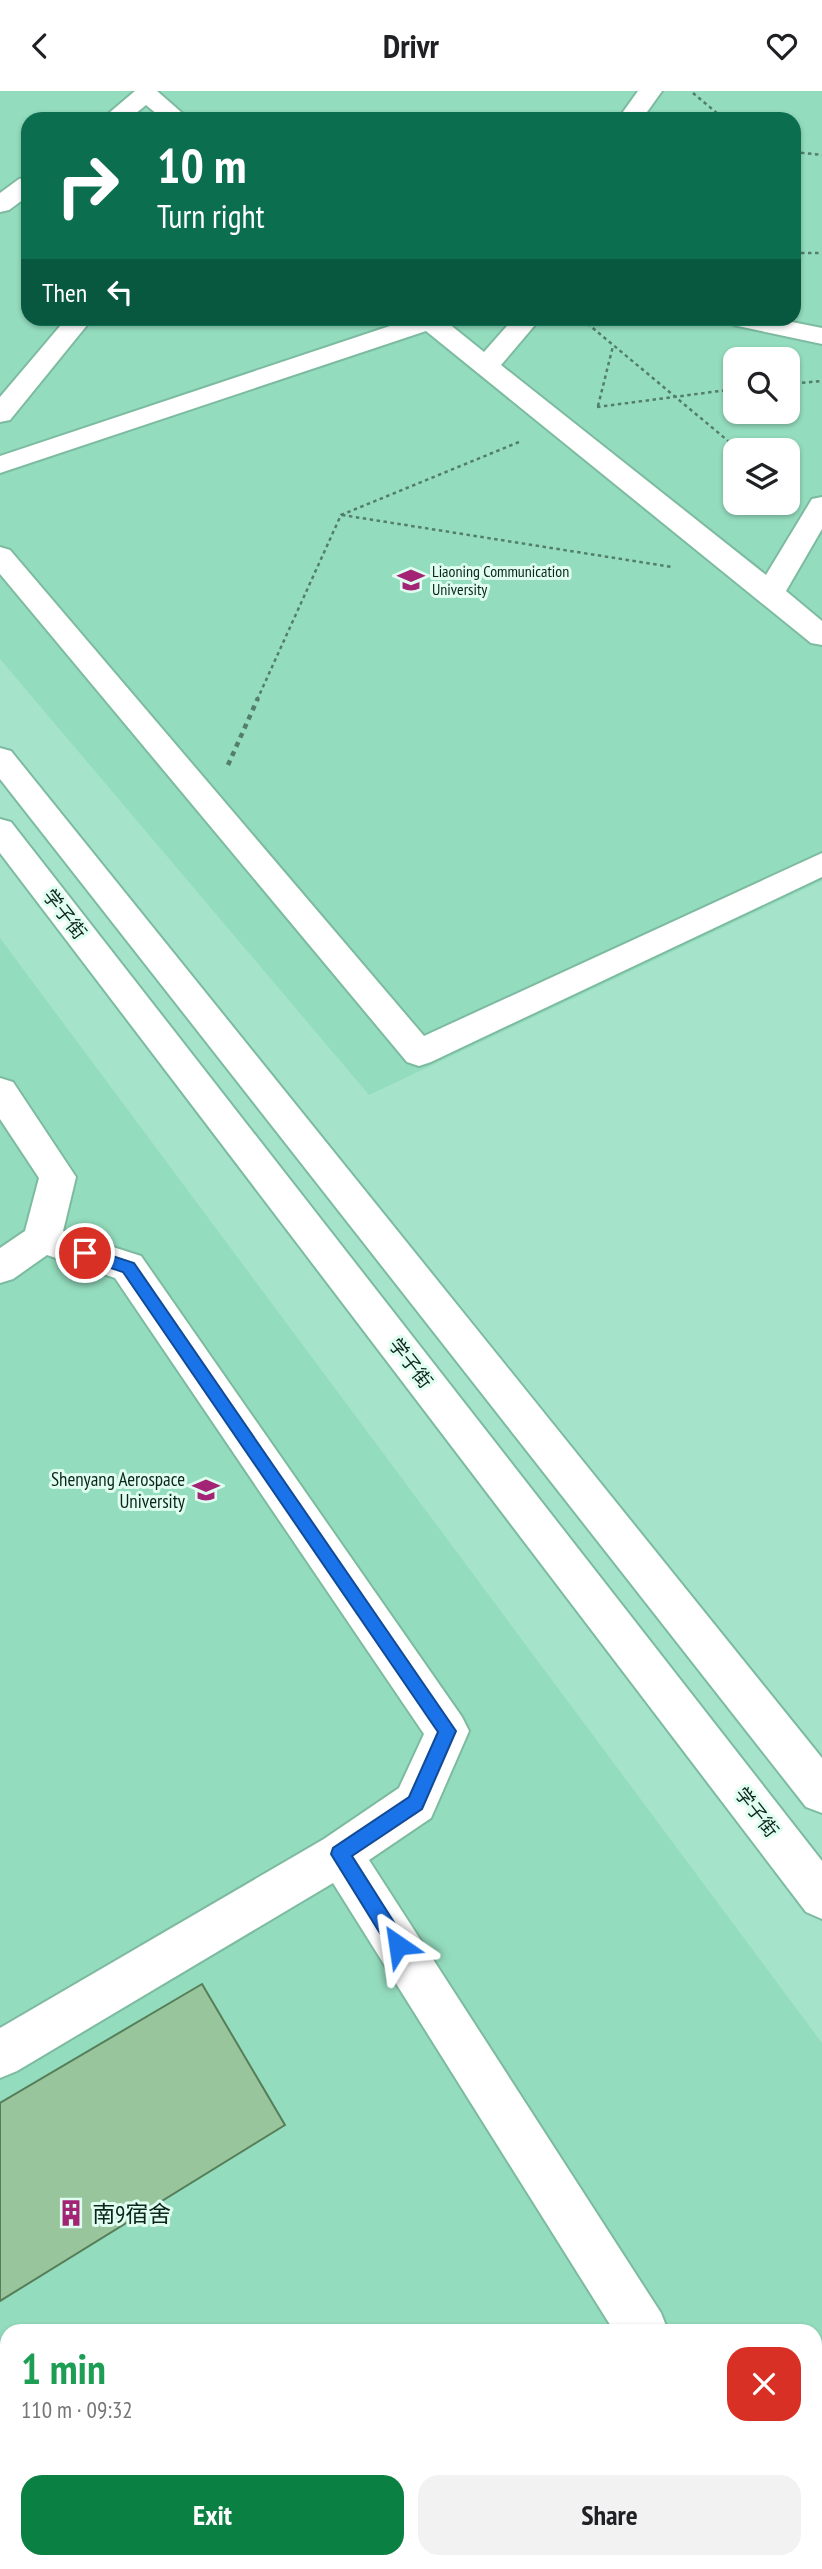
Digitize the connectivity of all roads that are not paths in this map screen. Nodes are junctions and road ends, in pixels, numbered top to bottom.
1 (650, 91) edge
2 (152, 93) edge
3 (124, 112) edge
4 (170, 112) edge
5 (635, 112) edge
6 (21, 189) edge
7 (0, 205) edge
8 (73, 326) edge
9 (401, 326) edge
10 (431, 326) edge
11 (521, 326) edge
12 (775, 326) edge
13 (822, 336) edge
14 (486, 366) junction
15 (0, 414) edge
16 (0, 465) edge
17 (822, 505) edge
18 (0, 556) edge
19 (762, 586) junction
20 (822, 636) edge
21 (0, 758) edge
22 (0, 830) edge
23 (822, 863) edge
24 (0, 1091) edge
25 (42, 1239) junction
26 (0, 1268) edge
27 (822, 1793) edge
28 (340, 1854) junction
29 (822, 1896) edge
30 (0, 2055) edge
31 (639, 2324) edge

1 - 5 street
2 - 3 street
2 - 4 street
6 - 7 street
8 - 15 street
9 - 16 street
10 - 14 street
11 - 14 street
12 - 13 street
14 - 19 street
17 - 19 street
18 - 23 street
19 - 20 street
21 - 27 street
22 - 29 street, 学子街
24 - 25 street
25 - 26 street
25 - 28 street
28 - 30 street
28 - 31 street

